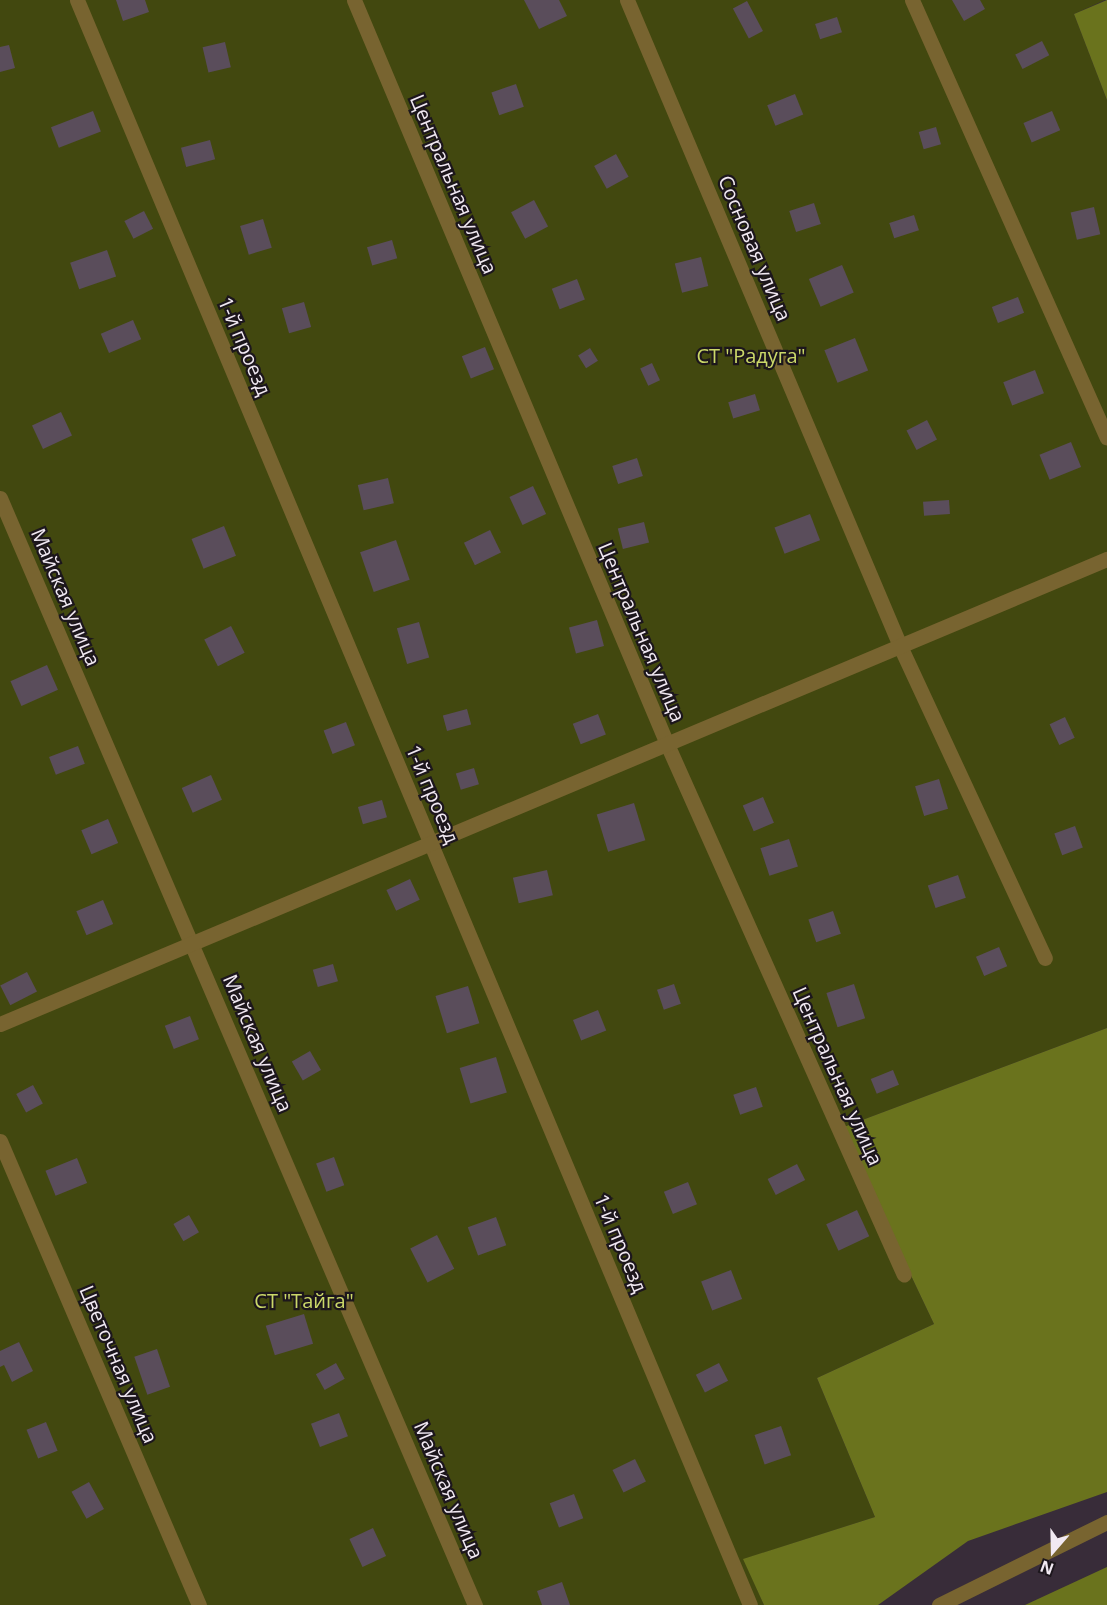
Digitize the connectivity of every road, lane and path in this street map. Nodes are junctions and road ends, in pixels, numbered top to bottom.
1 (77, 0) edge
2 (354, 0) edge
3 (627, 0) edge
4 (912, 0) edge
5 (1107, 438) edge
6 (0, 498) edge
7 (1107, 559) edge
8 (900, 646) junction
9 (667, 744) junction
10 (430, 843) junction
11 (193, 943) junction
12 (1045, 958) dead end
13 (0, 1024) edge
14 (0, 1141) edge
15 (904, 1275) dead end
16 (1107, 1522) edge
17 (199, 1605) edge
18 (475, 1605) edge
19 (750, 1605) edge
20 (939, 1605) edge

1 - 10 street, 1-й проезд
2 - 9 street, Центральная улица
3 - 8 street, Сосновая улица
4 - 5 street
6 - 11 street, Майская улица
7 - 8 street
8 - 9 street
8 - 12 street, Сосновая улица
9 - 10 street
9 - 15 street, Центральная улица
10 - 11 street
10 - 19 street, 1-й проезд
11 - 13 street
11 - 18 street, Майская улица
14 - 17 street, Цветочная улица
16 - 20 street

